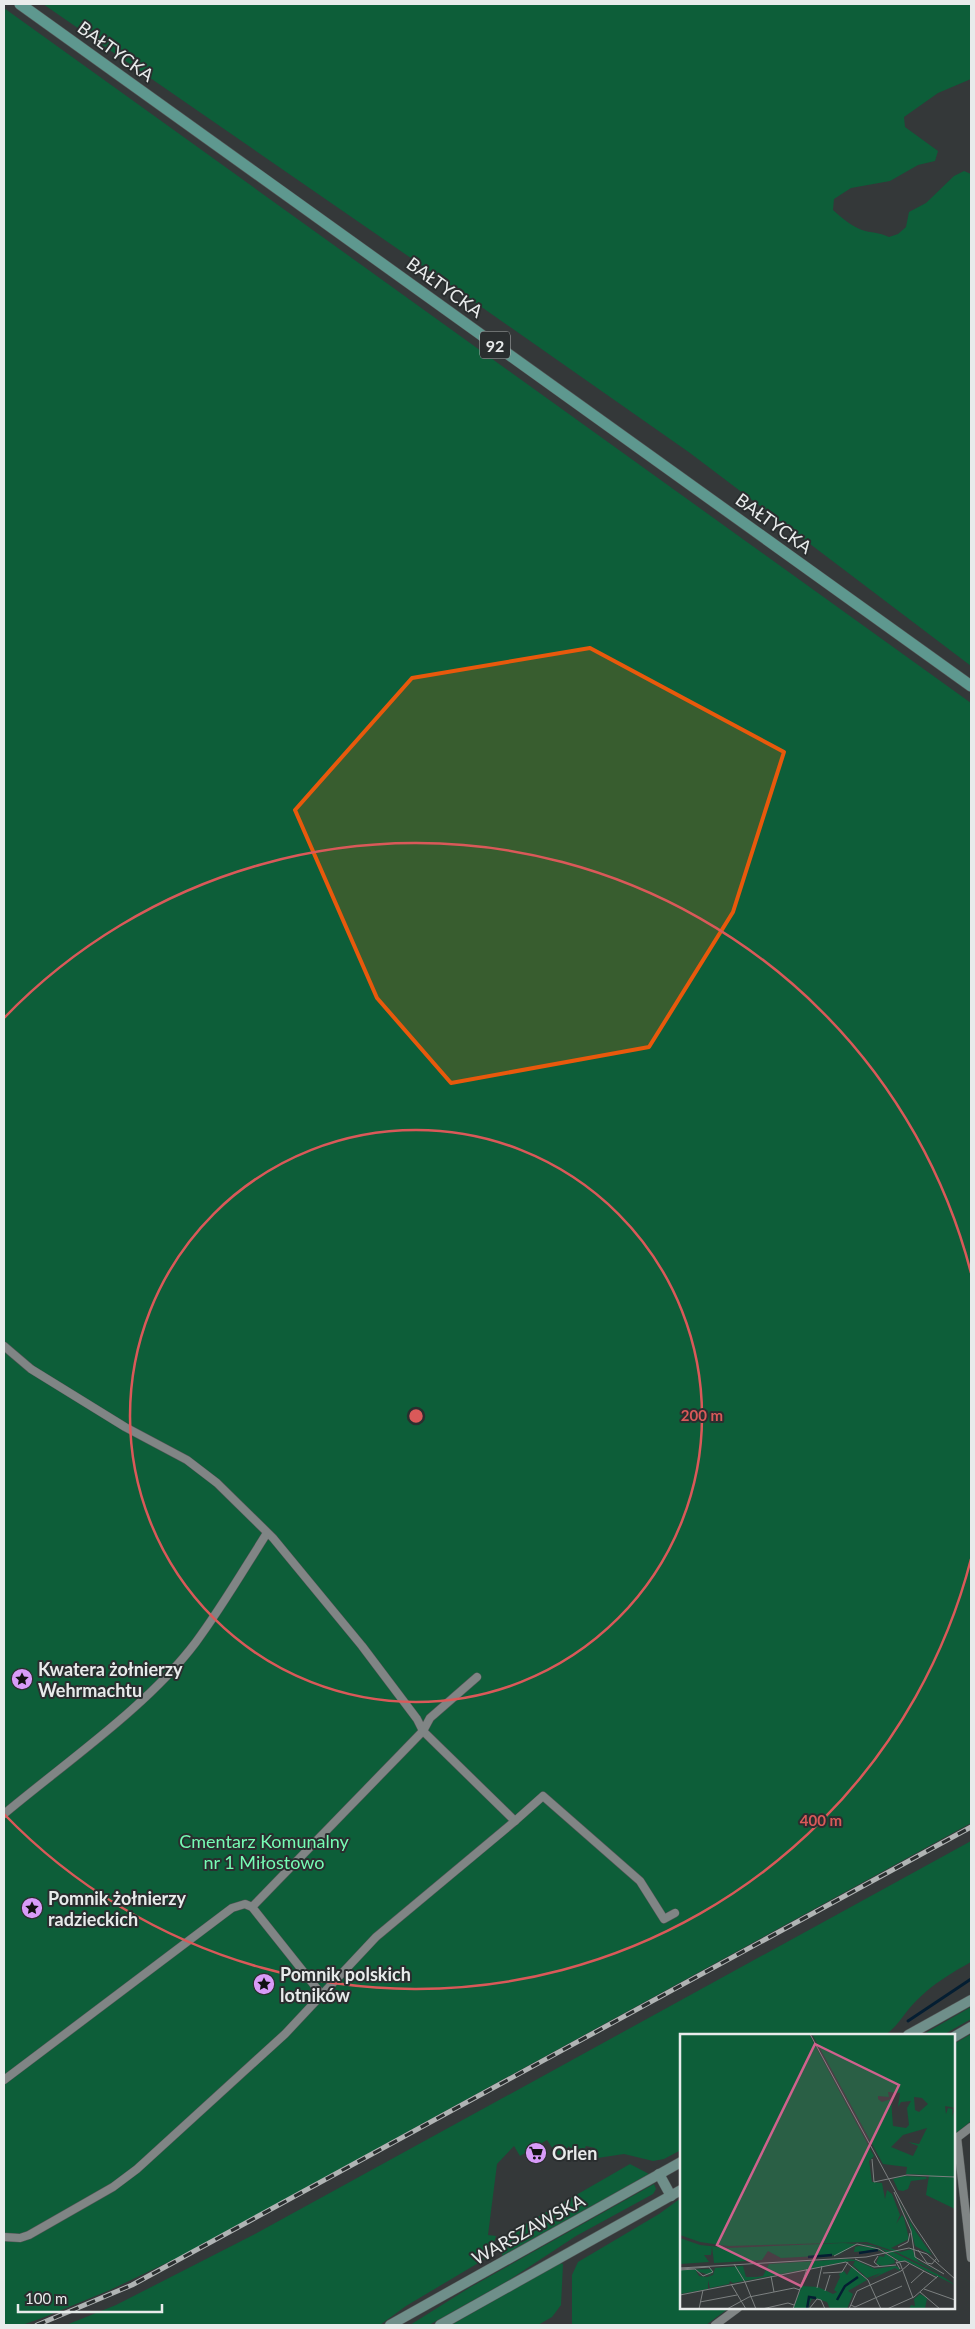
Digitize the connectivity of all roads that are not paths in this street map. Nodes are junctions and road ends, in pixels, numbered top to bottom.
1 (20, 4) edge
2 (971, 686) edge
3 (4, 1346) edge
4 (267, 1533) junction
5 (477, 1677) dead end
6 (423, 1732) junction
7 (4, 1814) edge
8 (515, 1821) junction
9 (252, 1907) junction
10 (675, 1913) dead end
11 (322, 1995) junction
12 (971, 2000) edge
13 (971, 2027) edge
14 (910, 2034) edge
15 (955, 2036) edge
16 (4, 2080) edge
17 (971, 2127) edge
18 (955, 2138) edge
19 (680, 2163) edge
20 (659, 2174) junction
21 (680, 2191) edge
22 (671, 2196) junction
23 (4, 2238) edge
24 (971, 2258) edge
25 (737, 2309) edge
26 (390, 2325) edge
27 (440, 2325) edge
28 (716, 2325) edge

1 - 2 main road, BAŁTYCKA / 92
3 - 4 street
4 - 6 street
4 - 7 street
5 - 6 street
6 - 8 street
6 - 9 street
8 - 10 street
8 - 11 street
9 - 11 street
9 - 16 street
11 - 23 street
12 - 14 main road
13 - 15 main road
17 - 18 street
18 - 24 street
19 - 20 main road, WARSZAWSKA
20 - 22 main road
20 - 26 main road, WARSZAWSKA
21 - 22 main road
22 - 27 main road
25 - 28 street

